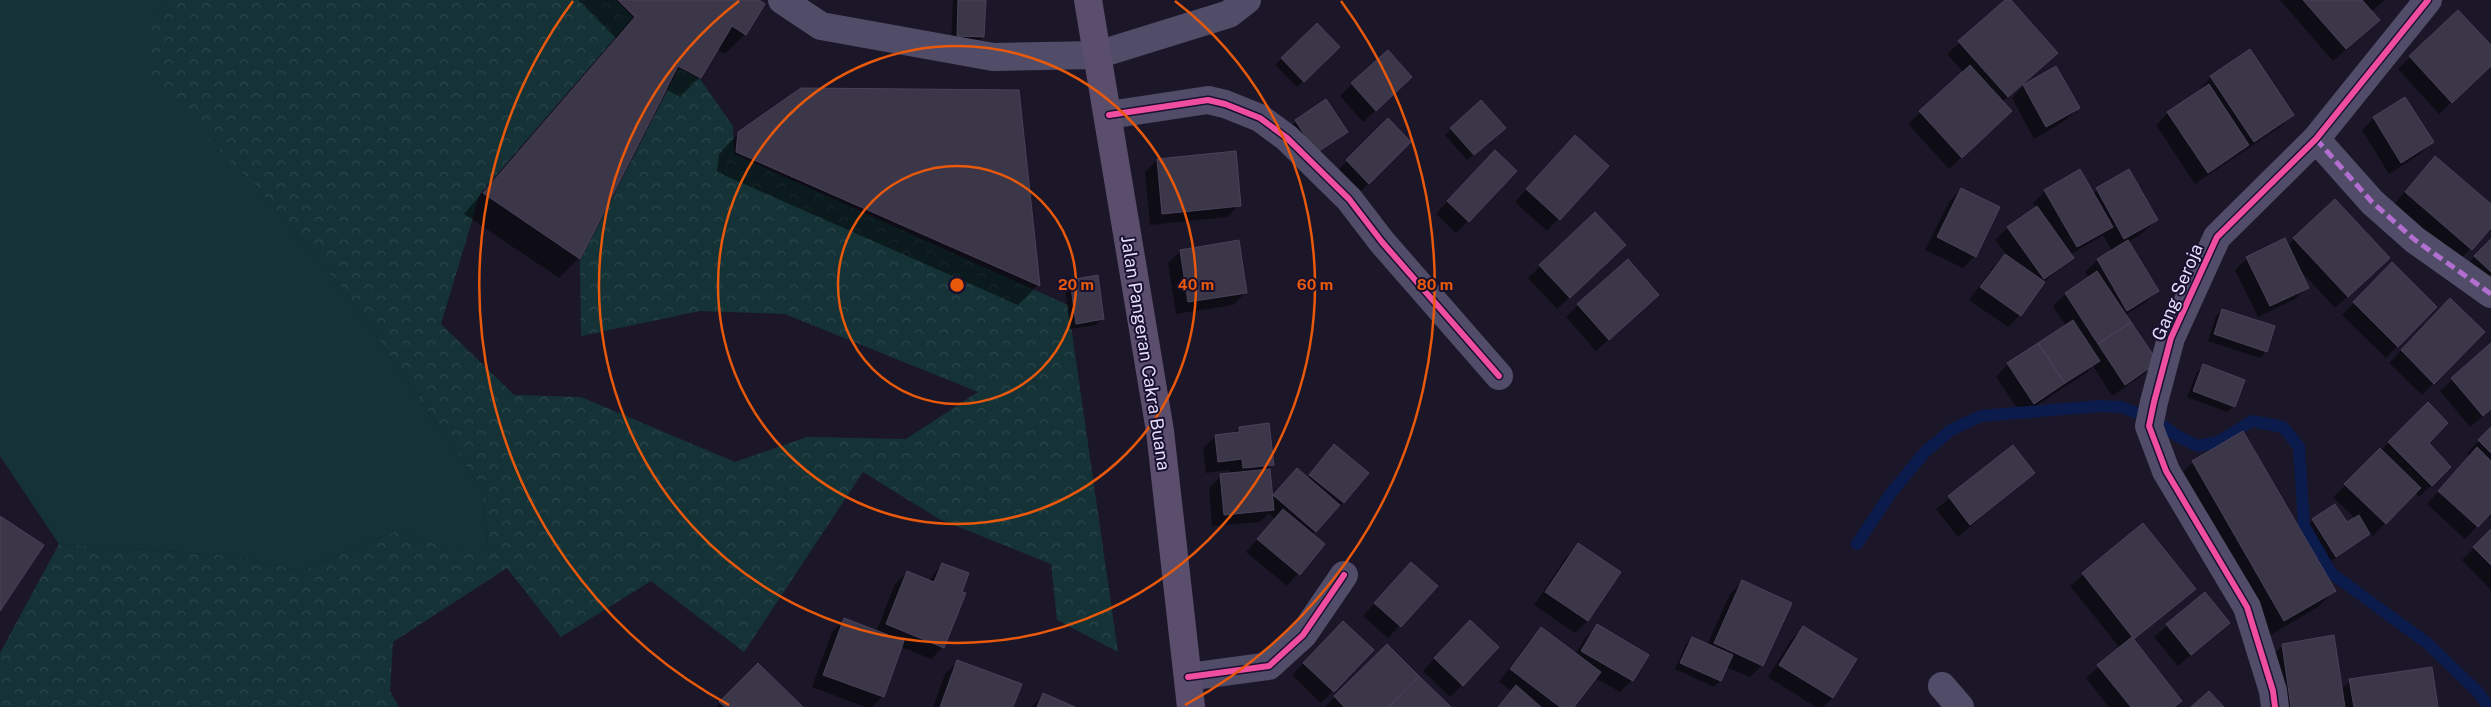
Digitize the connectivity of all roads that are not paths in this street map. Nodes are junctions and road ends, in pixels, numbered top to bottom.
1 (782, 0) edge
2 (1088, 0) edge
3 (2428, 0) edge
4 (1231, 5) edge
5 (1097, 55) junction
6 (1109, 115) junction
7 (2316, 139) junction
8 (2491, 294) edge
9 (1499, 376) dead end
10 (1344, 576) dead end
11 (1188, 677) junction
12 (1942, 686) dead end
13 (1191, 707) edge
14 (1960, 707) edge
15 (2275, 707) edge

1 - 5 street
2 - 5 main road, Jalan Pangeran Cakra Buana
3 - 7 street, Gang Seroja
4 - 5 street
5 - 6 main road, Jalan Pangeran Cakra Buana
6 - 9 street
6 - 11 main road, Jalan Pangeran Cakra Buana
7 - 8 street
7 - 15 street, Gang Seroja
10 - 11 street
11 - 13 main road, Jalan Pangeran Cakra Buana
12 - 14 street

